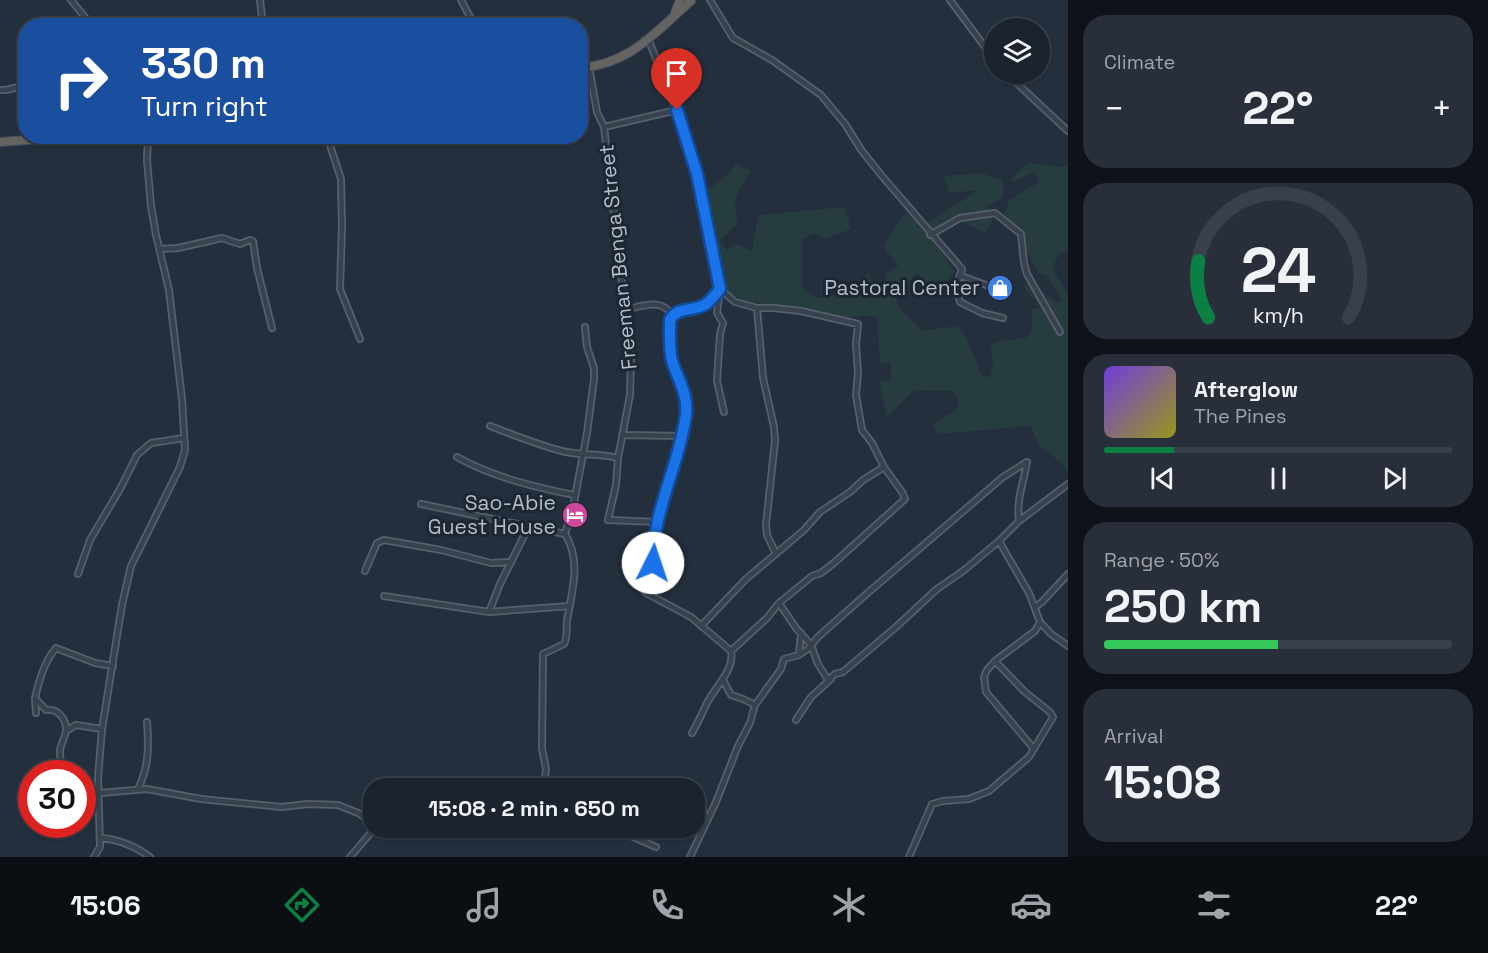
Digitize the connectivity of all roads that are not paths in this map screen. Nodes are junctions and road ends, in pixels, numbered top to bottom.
1 (71, 0) edge
2 (260, 0) edge
3 (461, 0) edge
4 (680, 0) edge
5 (691, 0) edge
6 (710, 0) edge
7 (950, 0) edge
8 (674, 15) junction
9 (86, 18) edge
10 (261, 18) edge
11 (471, 18) edge
12 (649, 41) junction
13 (984, 46) edge
14 (588, 66) edge
15 (588, 78) edge
16 (1018, 84) edge
17 (18, 87) edge
18 (0, 90) edge
19 (677, 110) junction
20 (604, 127) junction
21 (1068, 131) edge
22 (18, 140) edge
23 (0, 141) edge
24 (148, 144) edge
25 (330, 144) edge
26 (930, 235) junction
27 (159, 249) junction
28 (962, 269) junction
29 (986, 285) dead end
30 (720, 289) junction
31 (757, 308) junction
32 (627, 309) junction
33 (672, 315) junction
34 (1003, 318) dead end
35 (585, 327) dead end
36 (272, 328) dead end
37 (1060, 332) dead end
38 (360, 339) dead end
39 (724, 412) dead end
40 (490, 426) dead end
41 (622, 435) junction
42 (681, 436) junction
43 (184, 438) junction
44 (582, 455) junction
45 (457, 457) dead end
46 (618, 458) junction
47 (884, 467) junction
48 (1068, 484) edge
49 (574, 495) junction
50 (421, 504) dead end
51 (1019, 521) junction
52 (658, 522) junction
53 (530, 525) junction
54 (565, 534) junction
55 (999, 542) junction
56 (776, 554) junction
57 (511, 562) junction
58 (365, 571) dead end
59 (78, 574) dead end
60 (1068, 574) edge
61 (384, 596) dead end
62 (779, 603) junction
63 (570, 606) junction
64 (1035, 607) junction
65 (489, 612) junction
66 (1040, 622) junction
67 (701, 626) junction
68 (801, 633) junction
69 (811, 645) junction
70 (1068, 646) edge
71 (730, 651) junction
72 (799, 655) junction
73 (995, 661) junction
74 (112, 666) junction
75 (836, 675) junction
76 (723, 680) junction
77 (35, 698) junction
78 (755, 705) junction
79 (36, 713) dead end
80 (796, 720) dead end
81 (147, 722) dead end
82 (102, 729) junction
83 (66, 731) junction
84 (692, 733) dead end
85 (1034, 749) junction
86 (60, 760) edge
87 (545, 778) edge
88 (138, 789) junction
89 (100, 792) junction
90 (98, 803) joint
91 (363, 816) edge
92 (100, 838) junction
93 (366, 838) edge
94 (636, 838) edge
95 (656, 847) dead end
96 (94, 857) edge
97 (150, 857) edge
98 (350, 857) edge
99 (690, 857) edge
100 (909, 857) edge

1 - 9 street
2 - 10 street
3 - 11 street
4 - 8 highway
5 - 8 highway
6 - 26 street
7 - 13 street
8 - 12 highway
12 - 14 highway
12 - 19 street
15 - 20 street, Freeman Benga Street
16 - 21 street
17 - 18 street
19 - 20 street
19 - 30 street
20 - 32 street, Freeman Benga Street
22 - 23 highway
24 - 27 street
25 - 38 street
26 - 28 street
26 - 37 street
27 - 36 street
27 - 43 street
28 - 29 street
28 - 34 street
30 - 31 street
30 - 33 street
30 - 39 street
31 - 47 street
31 - 56 street
32 - 33 street
32 - 41 street, Freeman Benga Street
33 - 42 street
35 - 44 street
40 - 44 street
41 - 42 street
41 - 46 street, Freeman Benga Street
42 - 52 street
43 - 59 street
43 - 74 street
44 - 46 street
44 - 49 street
45 - 49 street
46 - 52 street, Freeman Benga Street
47 - 56 street
47 - 62 street
48 - 51 street
49 - 54 street
50 - 53 street
51 - 55 street
51 - 69 street
52 - 67 street
53 - 54 street
53 - 57 street
54 - 63 street
55 - 64 street
55 - 75 street
56 - 67 street
57 - 58 street
57 - 65 street
60 - 64 street
61 - 65 street
62 - 68 street
62 - 71 street
63 - 65 street
63 - 87 street
64 - 66 street
66 - 70 street
66 - 73 street
67 - 71 street
68 - 69 street
68 - 72 street
69 - 72 street
69 - 75 street
71 - 76 street
72 - 78 street
73 - 85 street
73 - 85 street
74 - 77 street
74 - 82 street
75 - 80 street
76 - 78 street
76 - 84 street
77 - 79 street
77 - 83 street
78 - 99 street
81 - 88 street
82 - 83 street
82 - 89 street
83 - 86 street
85 - 100 street
88 - 89 street
88 - 91 street
89 - 90 street
90 - 92 street
92 - 96 street
92 - 97 street
93 - 98 street
94 - 95 street

